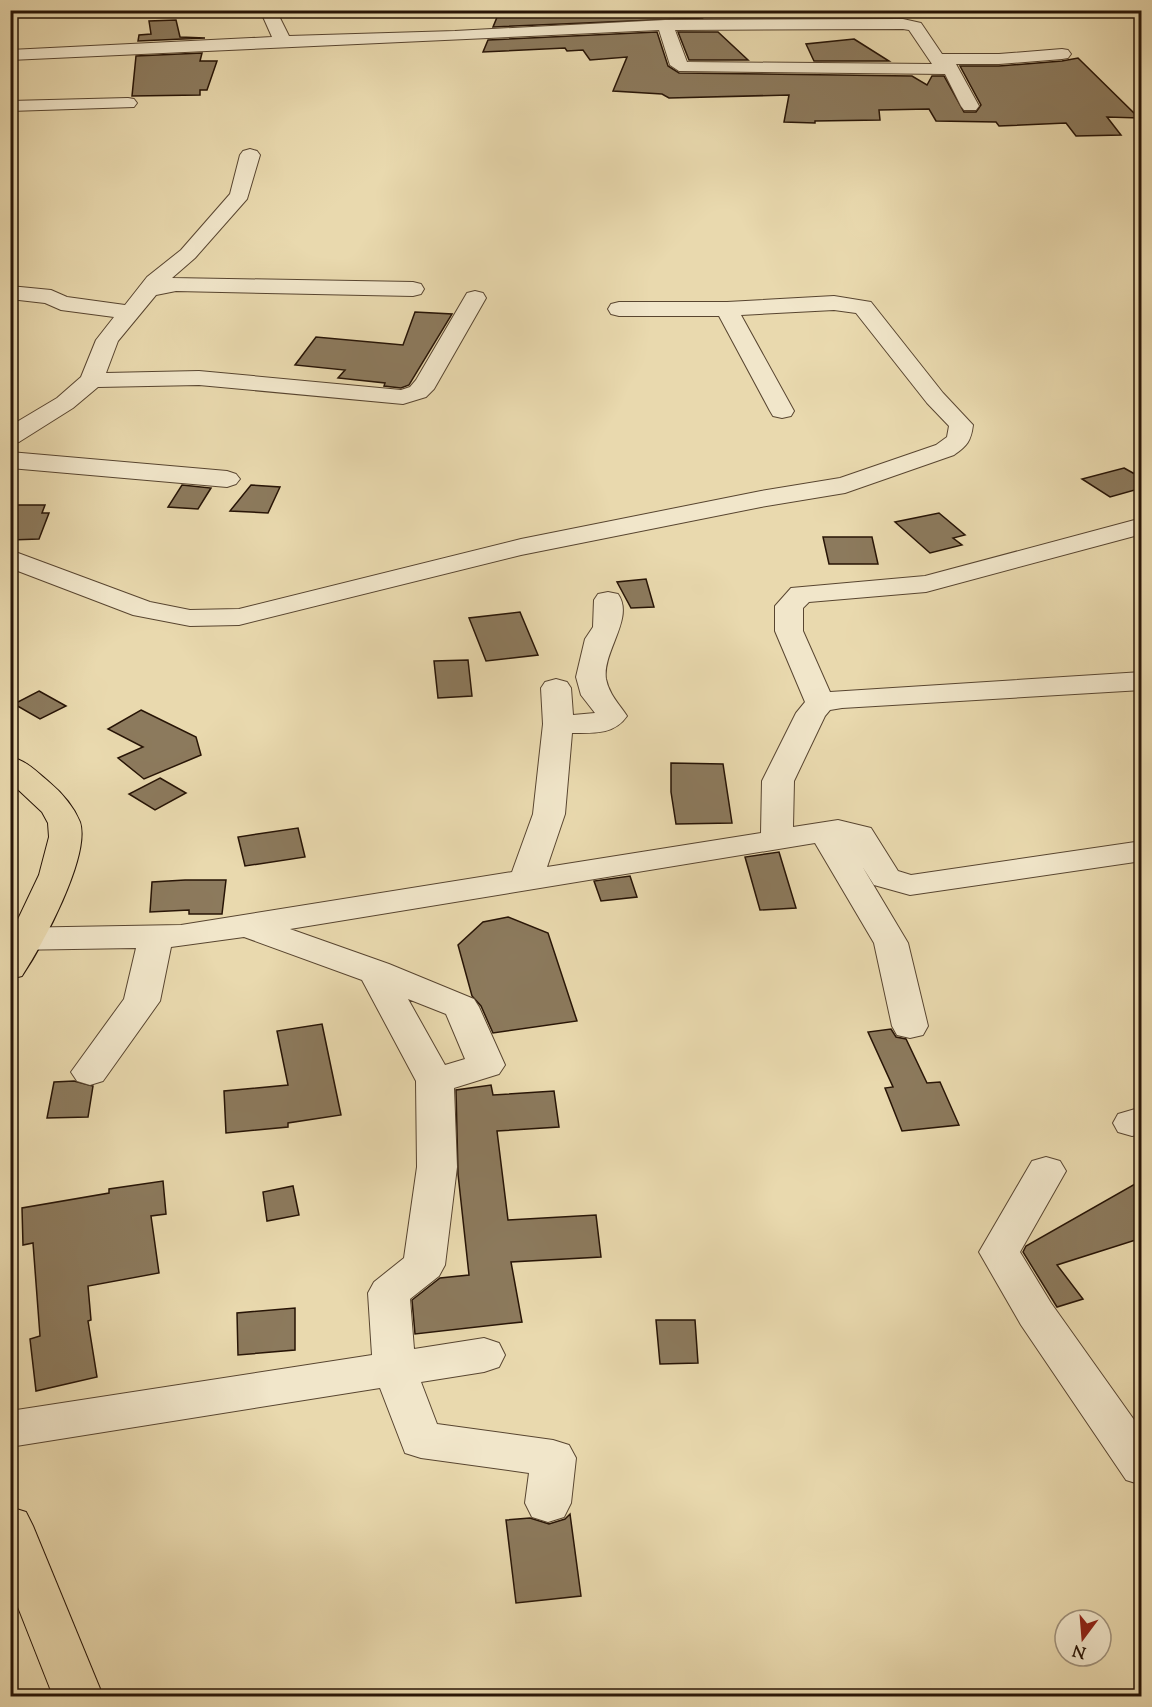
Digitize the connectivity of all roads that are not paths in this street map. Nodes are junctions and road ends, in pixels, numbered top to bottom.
1 (268, 10) edge
2 (530, 11) edge
3 (665, 25) junction
4 (531, 32) junction
5 (283, 42) junction
6 (1062, 54) dead end
7 (10, 55) edge
8 (944, 64) junction
9 (128, 103) dead end
10 (10, 106) edge
11 (970, 106) dead end
12 (250, 155) dead end
13 (412, 289) dead end
14 (148, 290) junction
15 (10, 292) edge
16 (475, 298) dead end
17 (619, 309) dead end
18 (727, 309) junction
19 (130, 312) junction
20 (92, 380) junction
21 (782, 411) dead end
22 (10, 437) edge
23 (10, 460) edge
24 (227, 479) dead end
25 (1142, 526) edge
26 (10, 558) edge
27 (608, 600) dead end
28 (1142, 681) edge
29 (556, 688) dead end
30 (820, 703) junction
31 (558, 724) junction
32 (10, 766) edge
33 (825, 832) junction
34 (777, 840) junction
35 (1142, 850) edge
36 (526, 880) junction
37 (246, 925) junction
38 (156, 938) junction
39 (19, 939) edge
40 (10, 968) edge
41 (376, 972) junction
42 (910, 1026) dead end
43 (90, 1072) dead end
44 (435, 1081) junction
45 (1046, 1171) dead end
46 (484, 1355) dead end
47 (394, 1369) junction
48 (10, 1429) edge
49 (1142, 1467) edge
50 (548, 1503) dead end
51 (10, 1526) edge
52 (78, 1696) edge

1 - 5 street
2 - 4 street
3 - 4 street
3 - 8 street
3 - 8 street
4 - 5 street
5 - 7 street
6 - 8 street
8 - 11 street
9 - 10 street
12 - 14 street
13 - 14 street
14 - 19 street
15 - 19 street
16 - 20 street
17 - 18 street
18 - 21 street
18 - 26 street
19 - 20 street
20 - 22 street
23 - 24 street
25 - 30 street
27 - 31 street
28 - 30 street
29 - 31 street
30 - 34 street
31 - 36 street
32 - 39 main road
33 - 34 street
33 - 35 street
33 - 42 street
34 - 36 street
36 - 37 street
37 - 38 street
37 - 41 street
38 - 39 street
38 - 43 street
39 - 40 main road
41 - 44 street
41 - 44 street
44 - 47 street
45 - 49 street
46 - 47 street
47 - 48 street
47 - 50 street
51 - 52 main road

